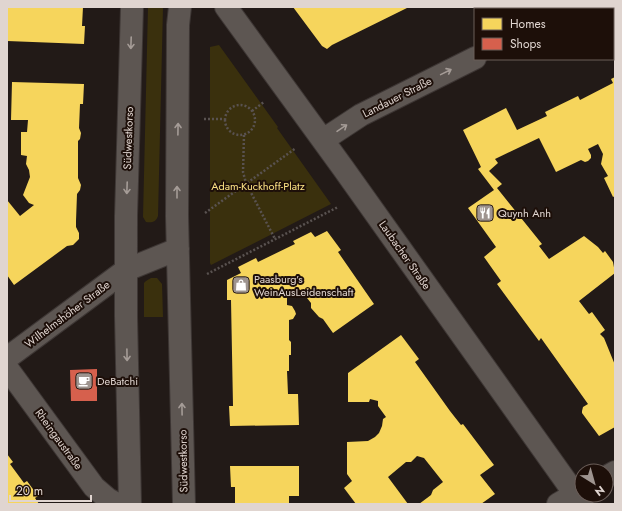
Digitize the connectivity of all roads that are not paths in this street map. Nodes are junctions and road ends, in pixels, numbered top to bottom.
1 (132, 7) edge
2 (180, 7) edge
3 (226, 7) edge
4 (474, 58) edge
5 (323, 140) junction
6 (178, 250) junction
7 (126, 270) junction
8 (7, 358) edge
9 (7, 368) edge
10 (574, 498) edge
11 (116, 504) edge
12 (130, 504) edge
13 (184, 504) edge

1 -> 7 street, Südwestkorso
6 -> 2 street, Südwestkorso
3 - 5 street, Laubacher Straße
5 -> 4 street, Landauer Straße
5 - 10 street, Laubacher Straße
6 - 7 street
13 -> 6 street, Südwestkorso
7 - 8 street, Wilhelmshöher Straße
7 -> 12 street, Südwestkorso
9 - 11 street, Rheingaustraße

